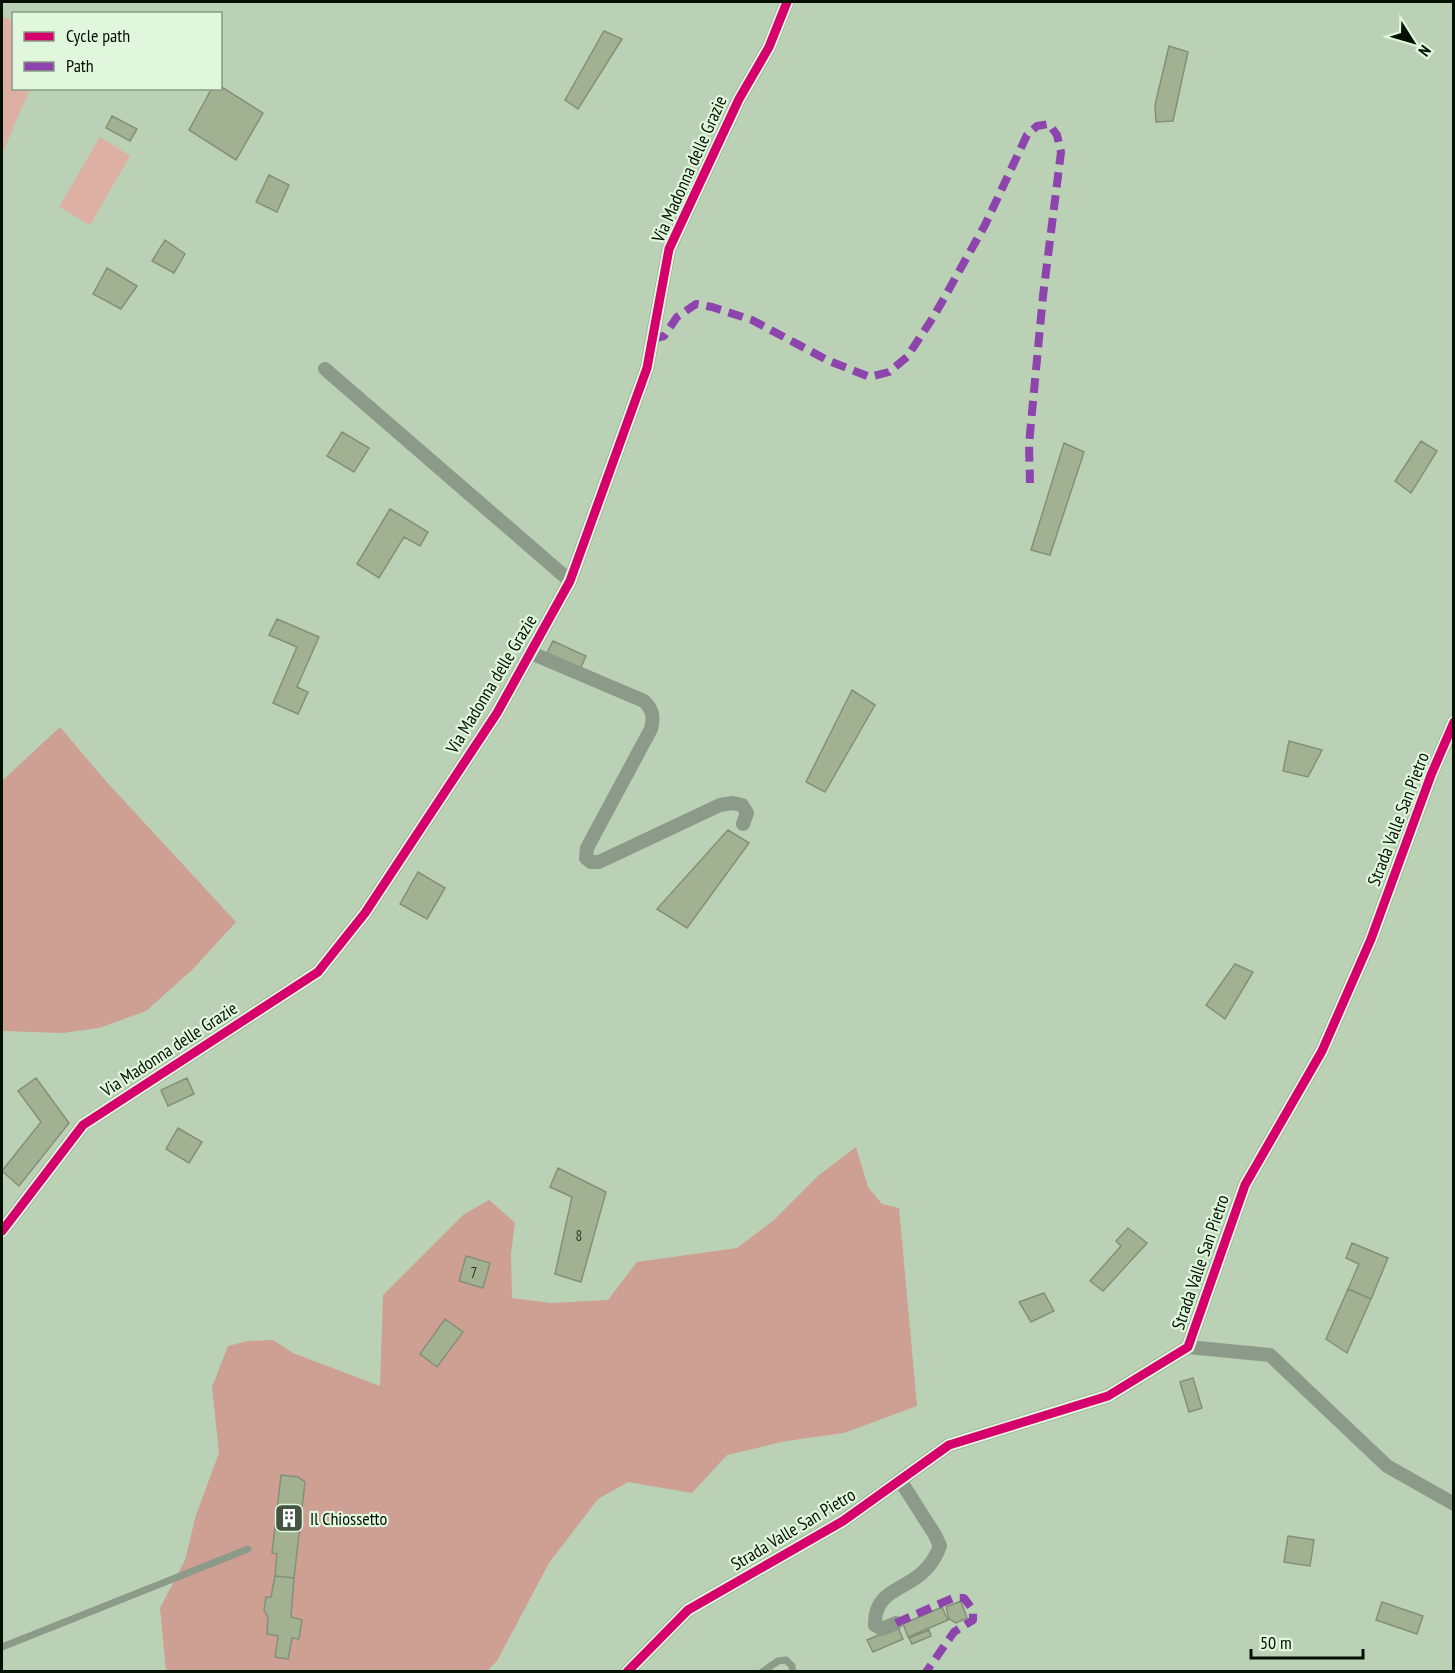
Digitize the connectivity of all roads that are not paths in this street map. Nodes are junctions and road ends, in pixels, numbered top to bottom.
1 (787, 2) edge
2 (325, 369) dead end
3 (570, 580) junction
4 (531, 653) junction
5 (1454, 722) edge
6 (743, 824) dead end
7 (2, 1231) edge
8 (1188, 1347) junction
9 (900, 1480) junction
10 (1454, 1504) edge
11 (248, 1549) dead end
12 (896, 1623) dead end
13 (2, 1647) edge
14 (627, 1671) edge
15 (762, 1671) edge
16 (793, 1671) edge

1 - 3 street, Via Madonna delle Grazie
2 - 3 street
3 - 4 street, Via Madonna delle Grazie
4 - 6 street
4 - 7 street, Via Madonna delle Grazie
5 - 8 street, Strada Valle San Pietro
8 - 9 street, Strada Valle San Pietro
8 - 10 street
9 - 12 street
9 - 14 street, Strada Valle San Pietro
11 - 13 lane
15 - 16 lane

